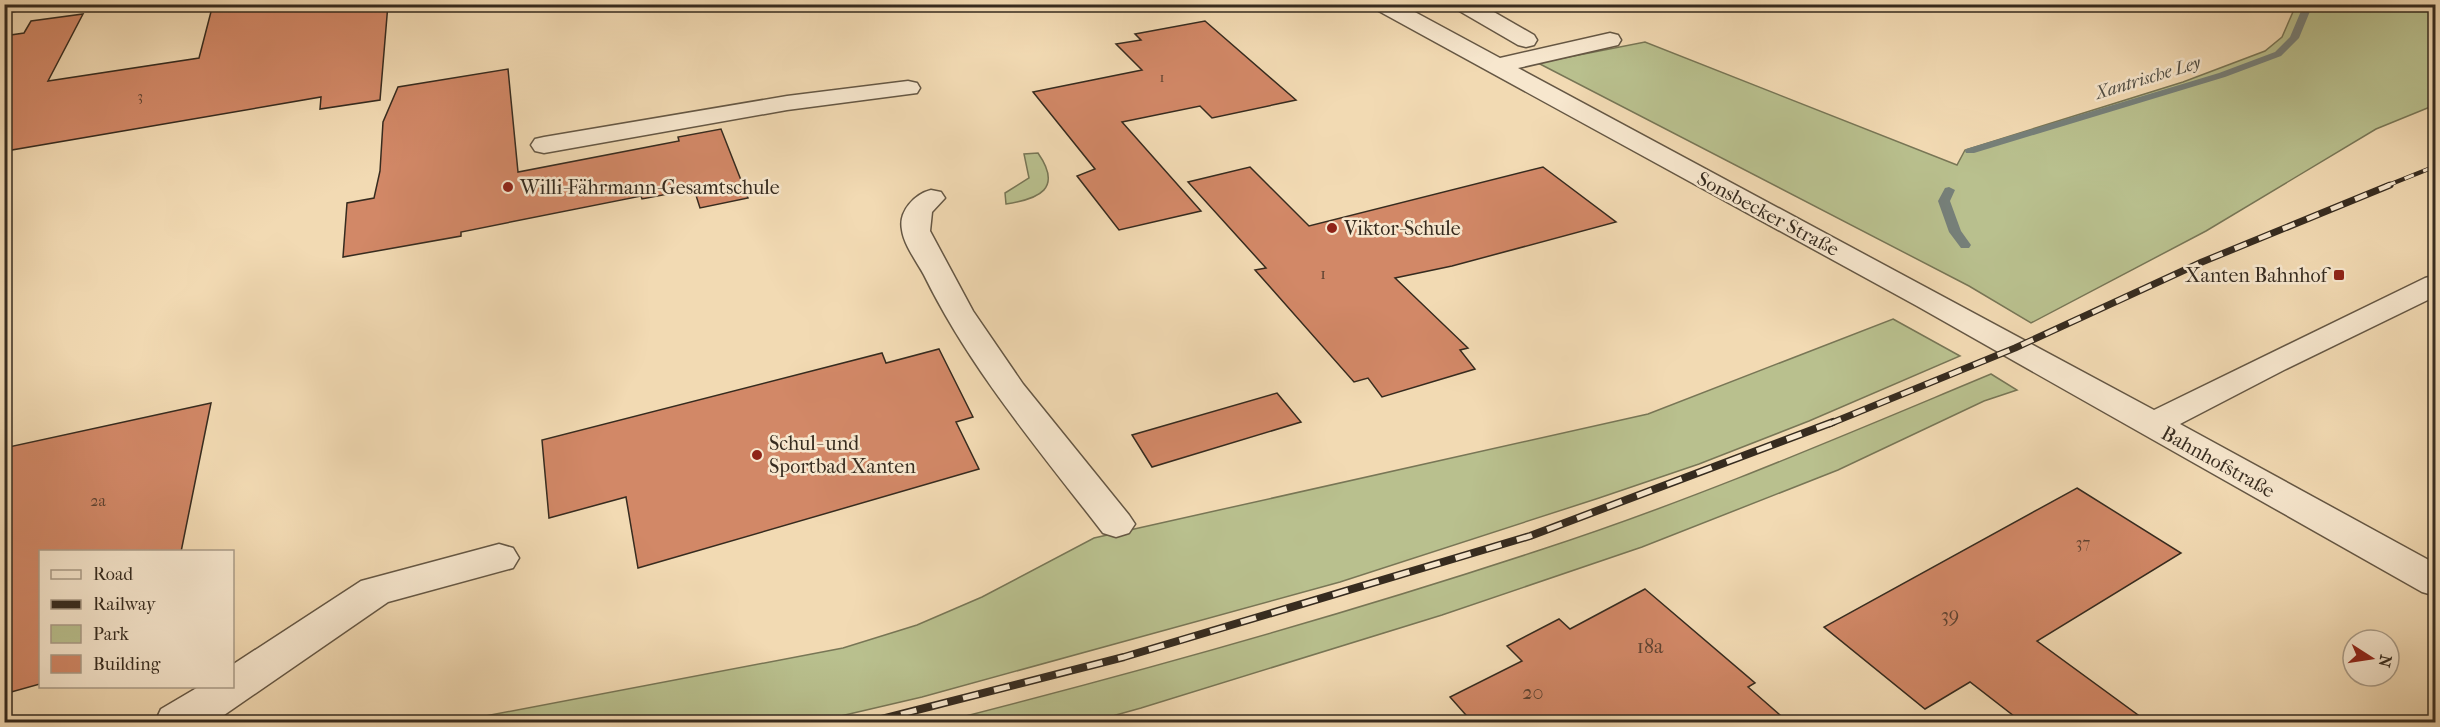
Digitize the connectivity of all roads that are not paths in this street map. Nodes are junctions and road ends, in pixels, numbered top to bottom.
1 (16, 4) edge
2 (579, 4) edge
3 (685, 4) edge
4 (1383, 4) edge
5 (4, 7) edge
6 (1472, 9) edge
7 (1419, 25) junction
8 (1526, 39) dead end
9 (1610, 40) dead end
10 (1495, 66) junction
11 (908, 88) dead end
12 (544, 145) dead end
13 (931, 198) dead end
14 (2436, 284) edge
15 (2152, 425) junction
16 (1116, 524) dead end
17 (499, 558) dead end
18 (2436, 582) edge
19 (234, 686) edge
20 (232, 688) edge
21 (177, 723) edge

1 - 5 street
2 - 3 street
4 - 7 street, Sonsbecker Straße
6 - 7 street
6 - 8 street
7 - 10 street, Sonsbecker Straße
9 - 10 street
10 - 15 street, Sonsbecker Straße
11 - 12 street
13 - 16 street
14 - 15 street, Bahnhofstraße
15 - 18 street, Bahnhofstraße
17 - 19 street
20 - 21 street

